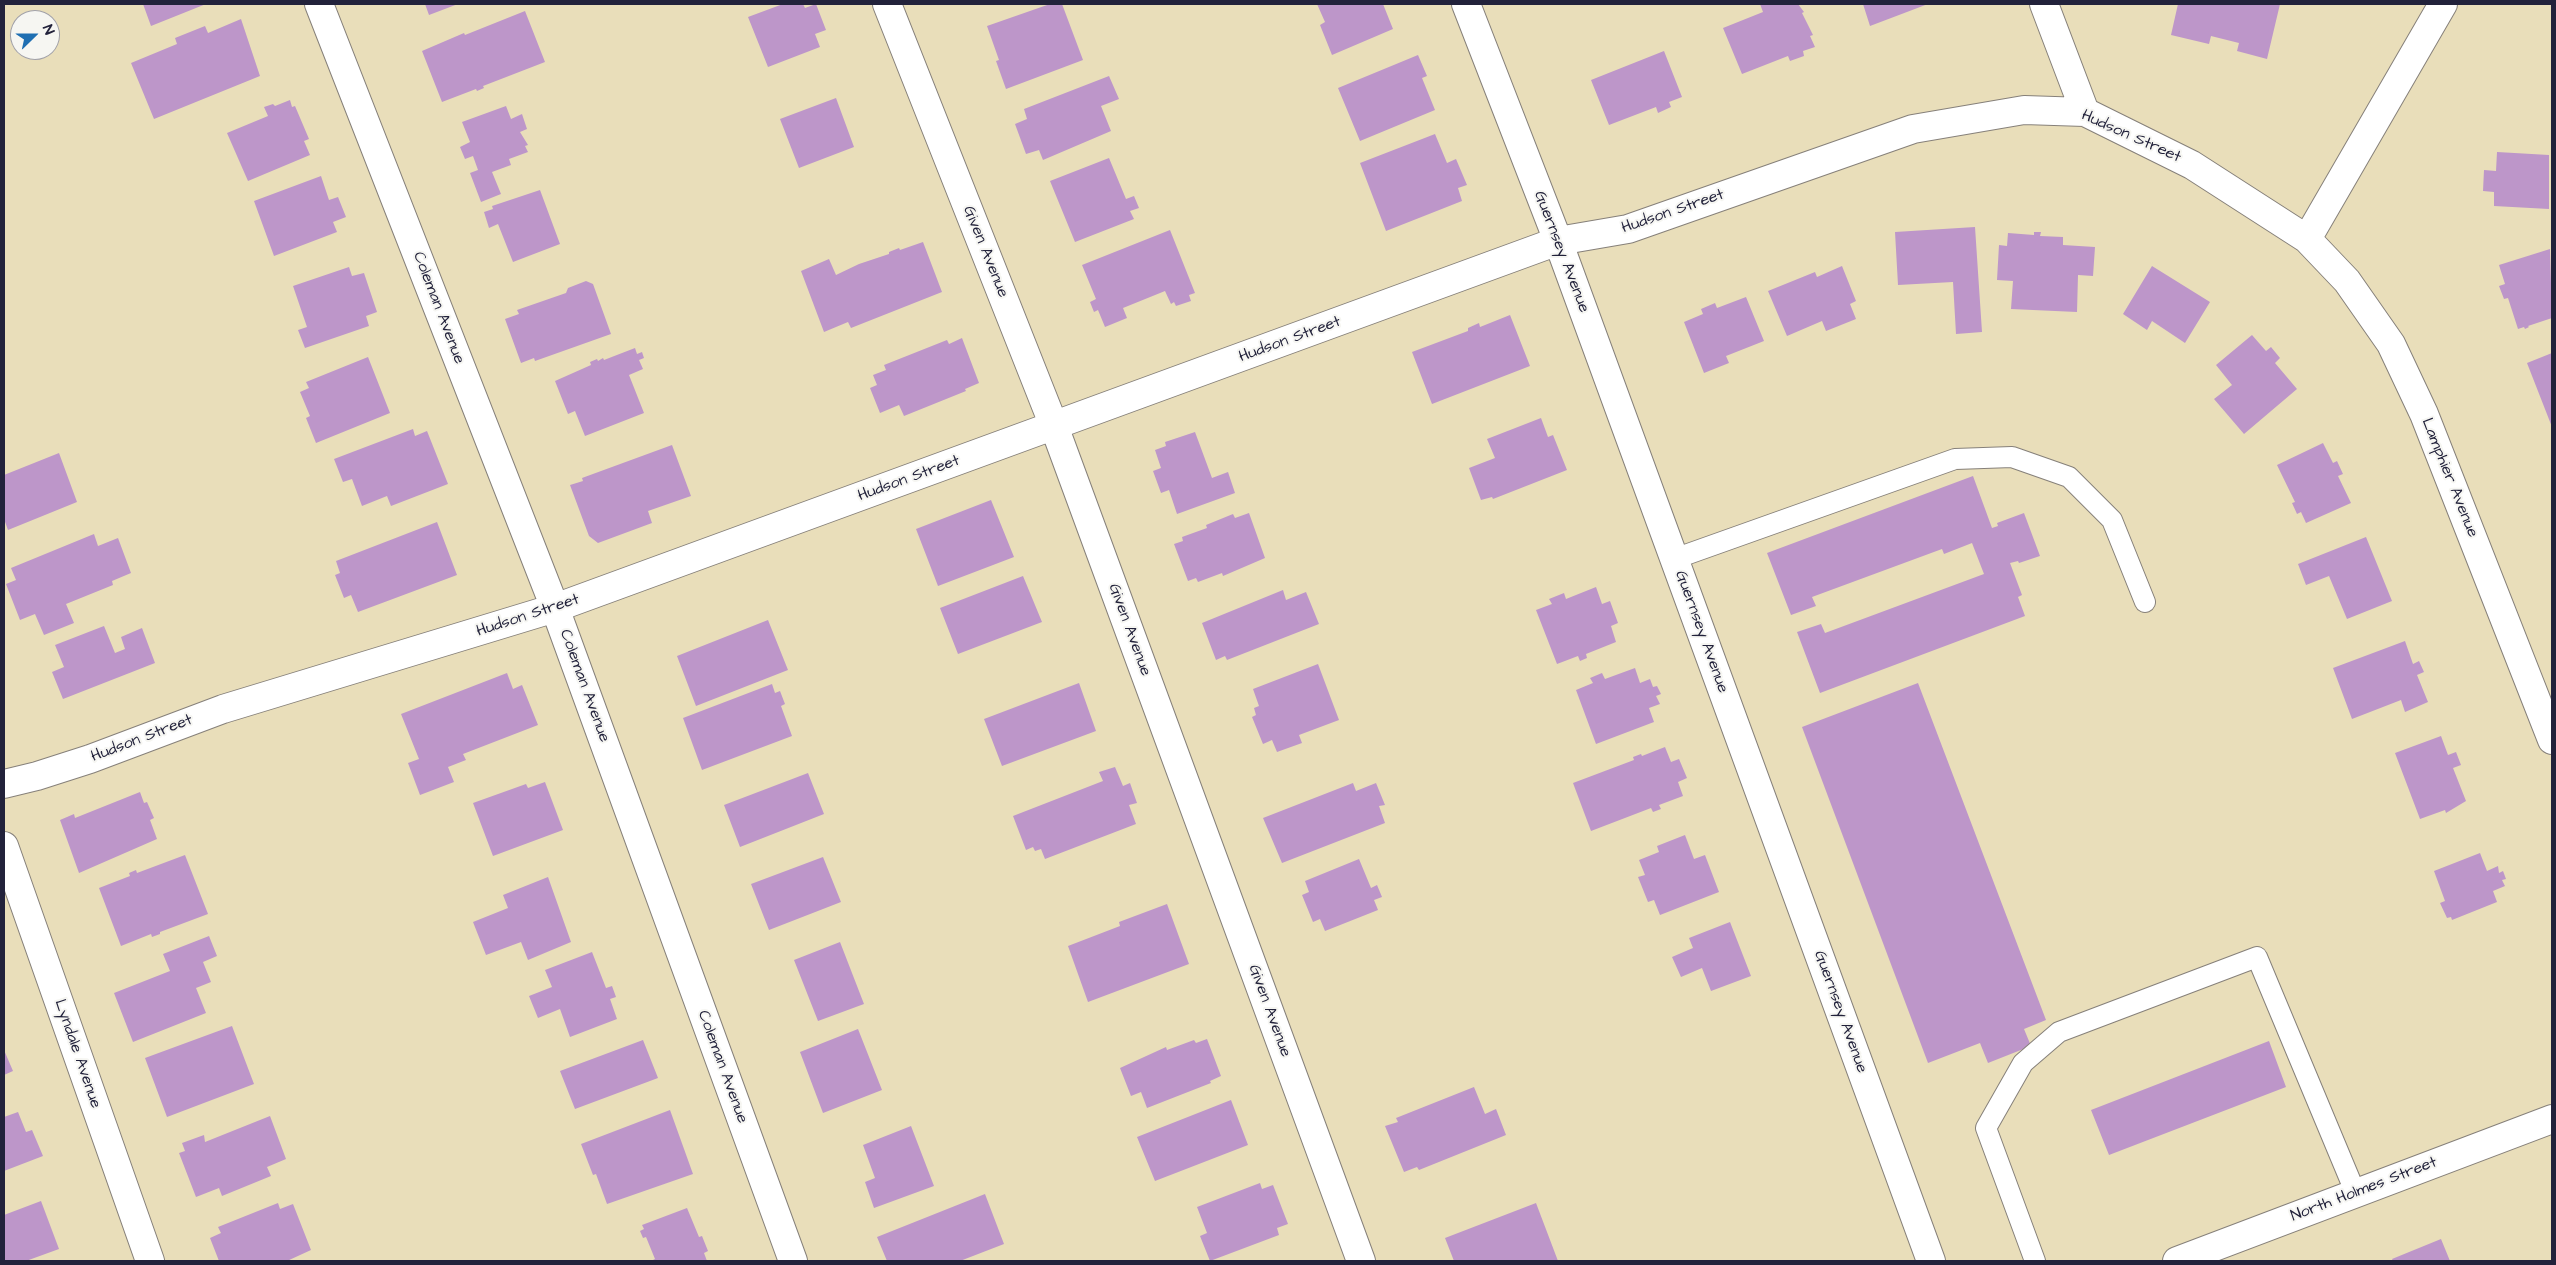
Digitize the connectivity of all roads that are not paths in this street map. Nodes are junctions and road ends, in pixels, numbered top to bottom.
1 (319, 4) edge
2 (887, 4) edge
3 (1466, 4) edge
4 (2044, 4) edge
5 (2442, 4) edge
6 (2085, 112) junction
7 (2307, 239) junction
8 (1558, 241) junction
9 (1054, 426) junction
10 (1674, 559) junction
11 (2145, 602) dead end
12 (555, 608) junction
13 (2552, 740) edge
14 (4, 784) edge
15 (4, 846) edge
16 (2552, 1119) edge
17 (2356, 1194) junction
18 (150, 1261) edge
19 (793, 1261) edge
20 (1362, 1261) edge
21 (1931, 1261) edge
22 (2035, 1261) edge
23 (2177, 1261) edge

1 - 12 street, Coleman Avenue
2 - 9 street, Given Avenue
3 - 8 street, Guernsey Avenue
4 - 6 street
5 - 7 street
6 - 7 street, Hudson Street
6 - 8 street, Hudson Street
7 - 13 street, Lamphier Avenue
8 - 9 street, Hudson Street
8 - 10 street, Guernsey Avenue
9 - 12 street, Hudson Street
9 - 20 street, Given Avenue
10 - 11 lane
10 - 21 street, Guernsey Avenue
12 - 14 street, Hudson Street
12 - 19 street, Coleman Avenue
15 - 18 street, Lyndale Avenue
16 - 17 street, North Holmes Street
17 - 22 lane
17 - 23 street, North Holmes Street

